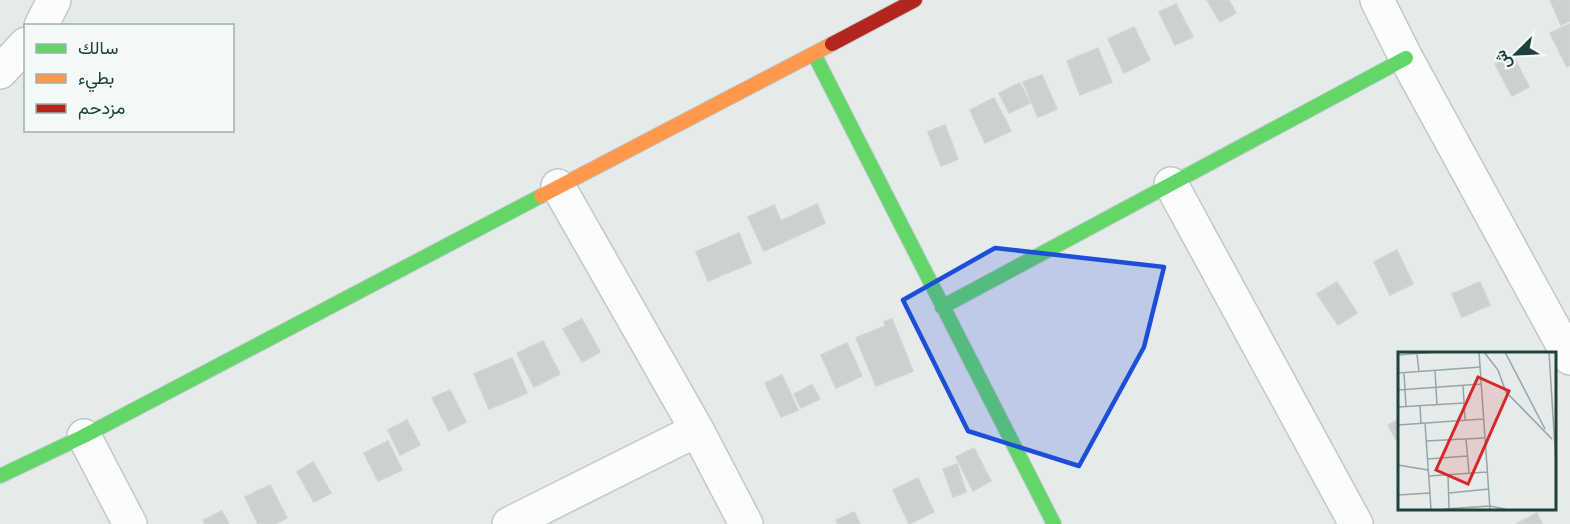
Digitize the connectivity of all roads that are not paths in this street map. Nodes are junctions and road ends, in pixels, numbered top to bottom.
1 (54, 0) edge
2 (915, 0) edge
3 (1377, 0) edge
4 (42, 24) edge
5 (24, 46) edge
6 (814, 54) junction
7 (1406, 58) junction
8 (0, 72) edge
9 (1171, 184) junction
10 (558, 186) junction
11 (942, 308) junction
12 (1567, 345) edge
13 (697, 430) junction
14 (84, 435) junction
15 (0, 476) edge
16 (130, 524) edge
17 (508, 524) edge
18 (746, 524) edge
19 (1054, 524) edge
20 (1356, 524) edge

1 - 4 street
2 - 6 street
3 - 7 street
5 - 8 street
6 - 10 street
6 - 11 street
7 - 9 street
7 - 12 street
9 - 11 street
9 - 20 street
10 - 13 street
10 - 14 street
11 - 19 street
13 - 17 street
13 - 18 street
14 - 15 street
14 - 16 street

